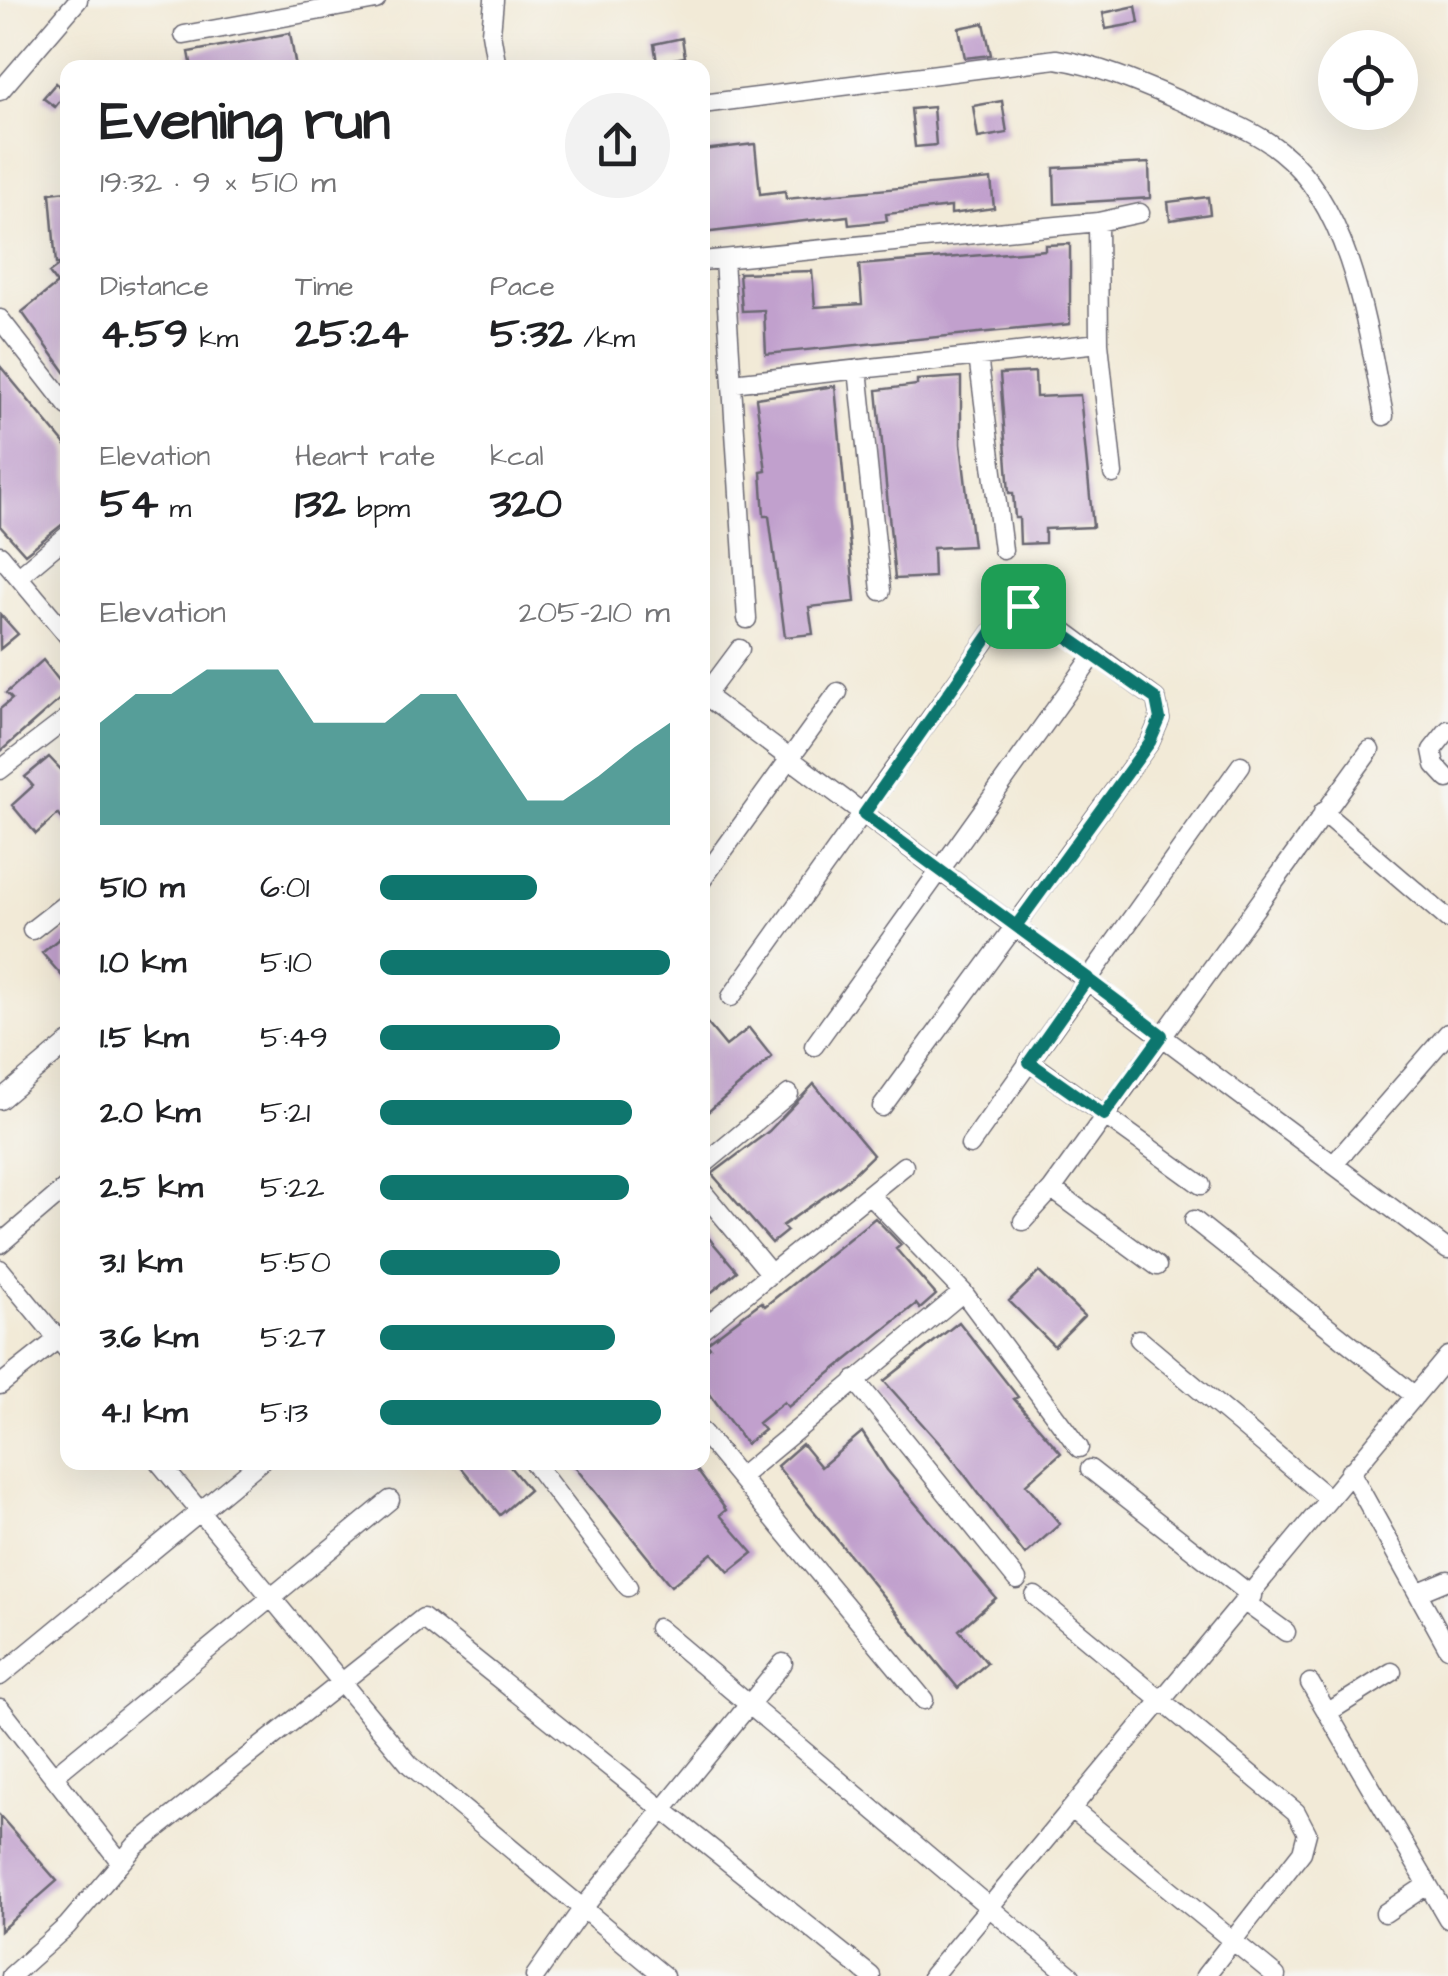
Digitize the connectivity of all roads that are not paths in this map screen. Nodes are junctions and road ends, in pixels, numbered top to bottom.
1 (78, 0) edge
2 (376, 0) edge
3 (494, 0) edge
4 (184, 34) dead end
5 (497, 60) edge
6 (0, 91) edge
7 (710, 103) edge
8 (1140, 213) dead end
9 (1098, 222) junction
10 (724, 260) junction
11 (710, 261) edge
12 (0, 319) edge
13 (1100, 343) junction
14 (978, 356) junction
15 (858, 369) junction
16 (732, 383) junction
17 (60, 396) edge
18 (1384, 416) dead end
19 (1113, 474) dead end
20 (60, 542) edge
21 (1003, 550) dead end
22 (0, 555) edge
23 (19, 576) junction
24 (880, 592) dead end
25 (747, 618) dead end
26 (60, 626) edge
27 (740, 648) dead end
28 (1094, 654) junction
29 (710, 688) edge
30 (838, 692) dead end
31 (710, 700) edge
32 (60, 724) edge
33 (1448, 730) edge
34 (1370, 750) dead end
35 (788, 758) junction
36 (1241, 765) dead end
37 (0, 770) edge
38 (1448, 779) edge
39 (1323, 812) junction
40 (864, 814) junction
41 (710, 869) edge
42 (941, 872) junction
43 (60, 908) edge
44 (1448, 919) edge
45 (1016, 926) junction
46 (32, 930) dead end
47 (1088, 978) junction
48 (731, 997) dead end
49 (1448, 1033) edge
50 (1162, 1035) junction
51 (814, 1046) dead end
52 (60, 1050) edge
53 (1029, 1062) junction
54 (789, 1094) dead end
55 (0, 1100) edge
56 (882, 1107) dead end
57 (1104, 1115) junction
58 (970, 1145) dead end
59 (710, 1159) edge
60 (1334, 1164) junction
61 (904, 1166) dead end
62 (1201, 1184) dead end
63 (1052, 1189) junction
64 (60, 1193) edge
65 (869, 1194) junction
66 (710, 1202) edge
67 (1194, 1220) dead end
68 (1023, 1222) dead end
69 (0, 1244) edge
70 (1448, 1250) edge
71 (1157, 1266) dead end
72 (0, 1269) edge
73 (771, 1274) junction
74 (964, 1292) junction
75 (710, 1323) edge
76 (60, 1339) edge
77 (1138, 1339) dead end
78 (60, 1344) edge
79 (1442, 1363) edge
80 (854, 1380) junction
81 (0, 1385) edge
82 (1448, 1388) edge
83 (1415, 1396) junction
84 (710, 1441) edge
85 (1079, 1448) dead end
86 (1090, 1469) dead end
87 (165, 1470) edge
88 (251, 1470) edge
89 (540, 1470) edge
90 (1350, 1472) junction
91 (740, 1477) junction
92 (1328, 1498) junction
93 (390, 1500) dead end
94 (200, 1513) junction
95 (1017, 1580) dead end
96 (1448, 1580) edge
97 (628, 1587) dead end
98 (1419, 1592) junction
99 (1034, 1596) dead end
100 (270, 1598) junction
101 (1249, 1599) junction
102 (658, 1628) dead end
103 (1286, 1632) dead end
104 (1448, 1648) edge
105 (784, 1663) dead end
106 (1392, 1672) dead end
107 (0, 1676) edge
108 (339, 1682) junction
109 (1310, 1683) dead end
110 (924, 1700) dead end
111 (1160, 1702) junction
112 (751, 1704) junction
113 (0, 1708) edge
114 (1327, 1713) junction
115 (54, 1776) junction
116 (1072, 1809) junction
117 (666, 1810) junction
118 (119, 1860) junction
119 (1427, 1885) junction
120 (582, 1908) junction
121 (990, 1909) junction
122 (1385, 1913) dead end
123 (1448, 1919) edge
124 (1233, 1940) junction
125 (10, 1976) edge
126 (536, 1976) edge
127 (664, 1976) edge
128 (871, 1976) edge
129 (932, 1976) edge
130 (1071, 1976) edge
131 (1205, 1976) edge
132 (1276, 1976) edge

1 - 6 street
2 - 4 street
3 - 5 street
7 - 18 street
8 - 9 street
9 - 10 street
9 - 13 street
10 - 11 street
10 - 16 street
12 - 17 street
13 - 14 street
13 - 19 street
14 - 15 street
14 - 21 street
15 - 16 street
15 - 24 street
16 - 25 street
20 - 23 street
22 - 23 street
23 - 26 street
27 - 29 street
28 - 40 street
28 - 42 street
28 - 45 street
30 - 35 street
31 - 35 street
32 - 37 street
33 - 38 street
34 - 39 street
35 - 40 street
35 - 41 street
36 - 47 street
39 - 44 street
39 - 50 street
40 - 42 street
40 - 48 street
42 - 45 street
42 - 51 street
43 - 46 street
45 - 47 street
45 - 56 street
47 - 50 street
47 - 53 street
49 - 60 street
50 - 57 street
50 - 60 street
52 - 55 street
53 - 57 street
53 - 58 street
54 - 59 street
57 - 62 street
57 - 63 street
60 - 70 street
61 - 65 street
63 - 68 street
63 - 71 street
64 - 69 street
65 - 73 street
65 - 74 street
66 - 73 street
67 - 83 street
72 - 76 street
73 - 75 street
74 - 80 street
74 - 85 street
77 - 92 street
78 - 81 street
79 - 82 street
79 - 83 street
80 - 91 street
80 - 95 street
83 - 90 street
84 - 91 street
86 - 101 street
87 - 94 street
88 - 94 street
89 - 97 street
90 - 92 street
90 - 98 street
91 - 110 street
92 - 101 street
93 - 100 street
94 - 100 street
94 - 107 street
96 - 98 street
98 - 104 street
99 - 111 street
100 - 108 street
100 - 115 street
101 - 103 street
101 - 111 street
102 - 112 street
105 - 112 street
106 - 114 street
108 - 117 street
108 - 118 street
108 - 120 street
109 - 114 street
111 - 116 street
111 - 124 street
112 - 117 street
112 - 121 street
113 - 115 street
114 - 119 street
115 - 118 street
116 - 121 street
116 - 124 street
117 - 120 street
117 - 128 street
118 - 125 street
119 - 122 street
119 - 123 street
120 - 126 street
120 - 127 street
121 - 129 street
121 - 130 street
124 - 131 street
124 - 132 street

